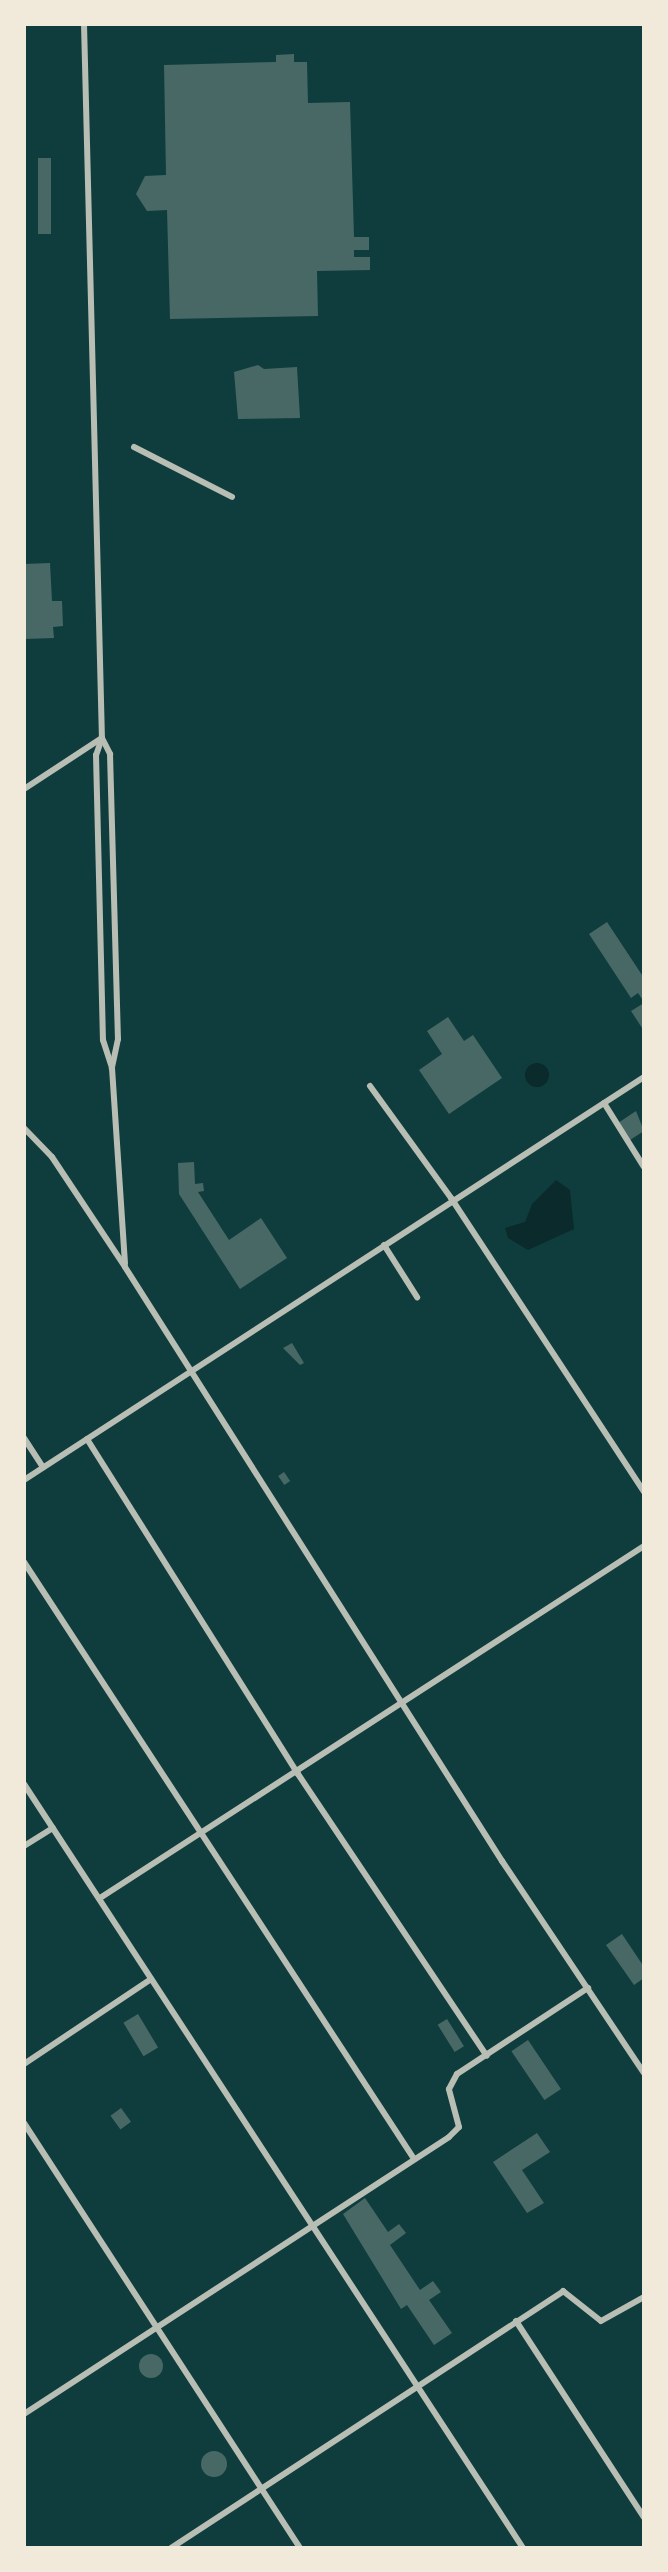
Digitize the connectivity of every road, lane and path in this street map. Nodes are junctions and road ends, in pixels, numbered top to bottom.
1 (84, 24) edge
2 (134, 447) dead end
3 (232, 497) dead end
4 (102, 738) junction
5 (24, 789) edge
6 (112, 1068) junction
7 (644, 1077) edge
8 (370, 1086) dead end
9 (604, 1103) junction
10 (25, 1131) edge
11 (644, 1167) edge
12 (451, 1198) junction
13 (384, 1245) junction
14 (125, 1267) junction
15 (417, 1297) dead end
16 (190, 1372) junction
17 (24, 1438) edge
18 (87, 1439) junction
19 (43, 1467) junction
20 (24, 1480) edge
21 (644, 1492) edge
22 (644, 1546) edge
23 (24, 1562) edge
24 (405, 1704) junction
25 (298, 1774) junction
26 (24, 1784) edge
27 (53, 1828) junction
28 (203, 1835) junction
29 (24, 1846) edge
30 (100, 1898) junction
31 (151, 1979) junction
32 (588, 1988) junction
33 (487, 2056) junction
34 (24, 2064) edge
35 (644, 2073) edge
36 (24, 2123) edge
37 (414, 2159) junction
38 (312, 2227) junction
39 (644, 2297) edge
40 (516, 2321) junction
41 (155, 2328) junction
42 (417, 2385) junction
43 (24, 2414) edge
44 (261, 2488) junction
45 (644, 2517) edge
46 (171, 2548) edge
47 (300, 2548) edge
48 (523, 2548) edge

1 - 4 street
2 - 3 street
4 - 5 street
4 - 6 street
4 - 6 street
6 - 14 street
7 - 9 street
8 - 12 street
9 - 11 street
9 - 12 street
10 - 14 street
12 - 13 street
12 - 21 street
13 - 15 street
13 - 16 street
14 - 16 street
16 - 18 street
16 - 24 street
17 - 19 street
18 - 19 street
18 - 25 street
19 - 20 street
22 - 24 street
23 - 28 street
24 - 25 street
24 - 32 street
25 - 28 street
25 - 33 street
26 - 27 street
27 - 29 street
27 - 30 street
28 - 30 street
28 - 37 street
30 - 31 street
31 - 34 street
31 - 38 street
32 - 33 street
32 - 35 street
33 - 37 street
36 - 41 street
37 - 38 street
38 - 41 street
38 - 42 street
39 - 40 street
40 - 42 street
40 - 45 street
41 - 43 street
41 - 44 street
42 - 44 street
42 - 48 street
44 - 46 street
44 - 47 street

